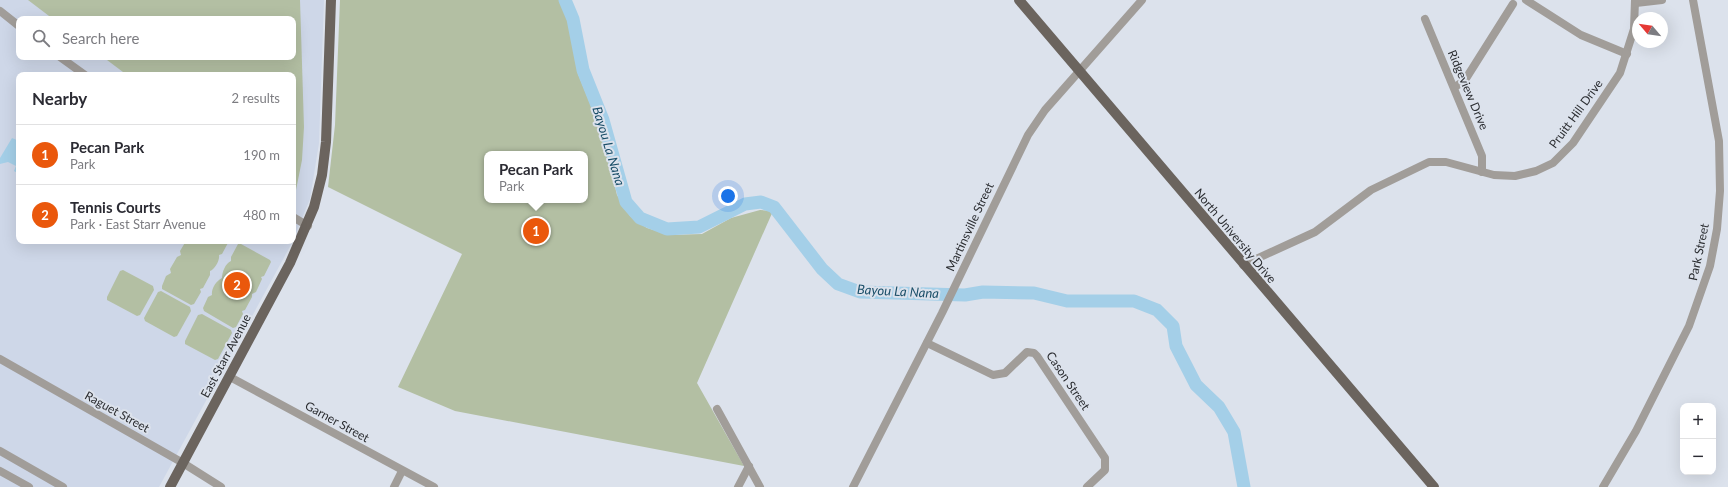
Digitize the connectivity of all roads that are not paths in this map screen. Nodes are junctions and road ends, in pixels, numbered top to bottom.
1 (331, 0) edge
2 (1019, 0) edge
3 (1142, 0) edge
4 (1526, 0) edge
5 (1662, 0) edge
6 (1693, 0) edge
7 (1636, 1) edge
8 (1513, 4) dead end
9 (0, 11) edge
10 (1425, 19) dead end
11 (16, 24) edge
12 (1627, 54) junction
13 (64, 60) edge
14 (1080, 71) junction
15 (80, 72) edge
16 (1455, 87) junction
17 (1482, 172) junction
18 (296, 219) edge
19 (308, 226) junction
20 (1243, 265) junction
21 (927, 342) junction
22 (0, 359) edge
23 (230, 377) junction
24 (717, 409) dead end
25 (0, 452) edge
26 (183, 463) junction
27 (749, 466) junction
28 (0, 471) edge
29 (402, 471) junction
30 (29, 487) edge
31 (63, 487) edge
32 (170, 487) edge
33 (221, 487) edge
34 (394, 487) edge
35 (434, 487) edge
36 (738, 487) edge
37 (760, 487) edge
38 (853, 487) edge
39 (1087, 487) edge
40 (1434, 487) edge
41 (1603, 487) edge

1 - 19 main road, East Starr Avenue
2 - 14 main road, North University Drive
3 - 14 street, Martinsville Street
4 - 12 street
5 - 7 street, Pruitt Hill Drive
6 - 41 street, Park Street
7 - 12 street, Pruitt Hill Drive
8 - 16 street
9 - 11 street
10 - 16 street, Ridgeview Drive
12 - 17 street, Pruitt Hill Drive
13 - 15 street
14 - 20 main road, North University Drive
14 - 21 street, Martinsville Street
16 - 17 street, Ridgeview Drive
17 - 20 street, Pruitt Hill Drive
18 - 19 street
19 - 23 main road, East Starr Avenue
20 - 40 main road, North University Drive
21 - 38 street, Martinsville Street
21 - 39 street, Cason Street
22 - 26 street, Raguet Street
23 - 26 main road, East Starr Avenue
23 - 29 street, Garner Street
24 - 27 street
25 - 31 street
26 - 32 main road, East Starr Avenue
26 - 33 street, Raguet Street
27 - 36 street
27 - 37 street
28 - 30 street
29 - 34 street
29 - 35 street, Garner Street

